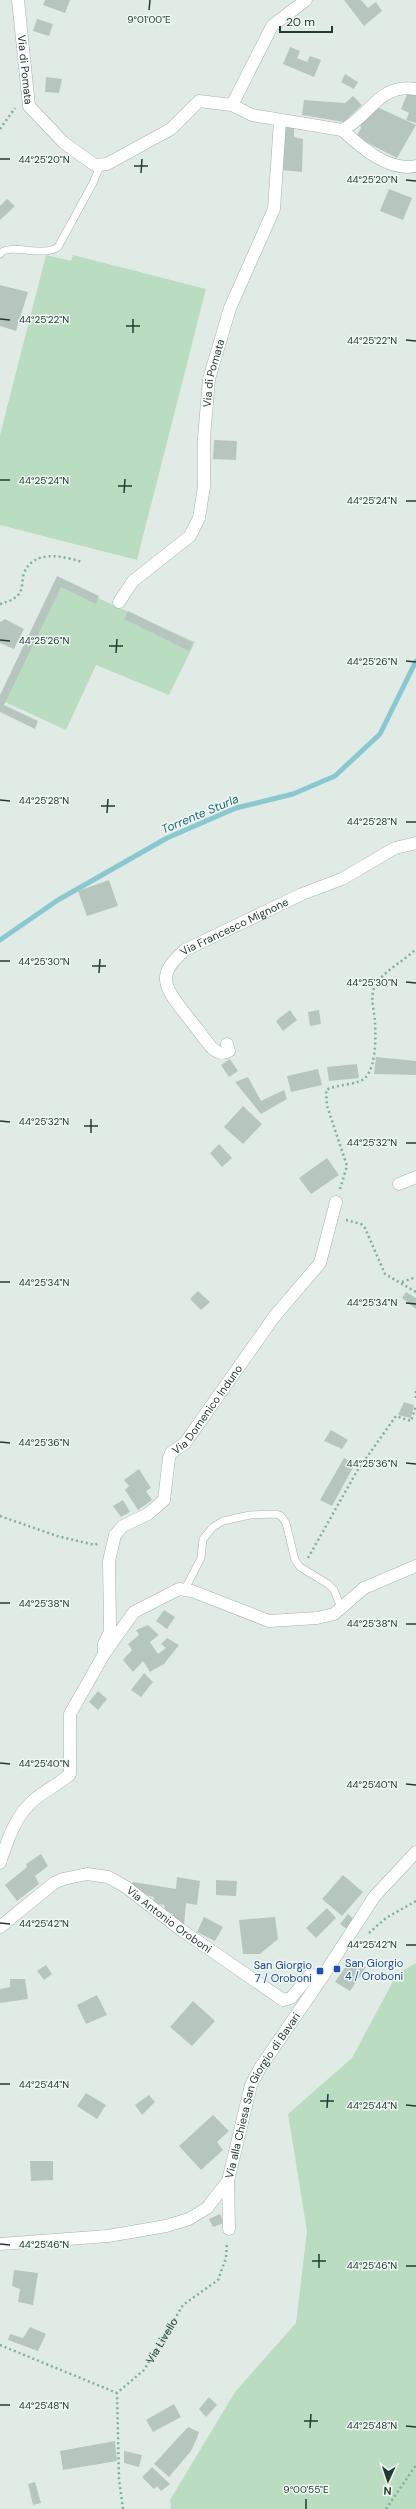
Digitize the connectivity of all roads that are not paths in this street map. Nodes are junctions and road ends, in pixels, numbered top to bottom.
1 (18, 0) edge
2 (306, 0) edge
3 (416, 89) edge
4 (232, 105) junction
5 (280, 121) junction
6 (342, 130) junction
7 (100, 166) junction
8 (416, 166) edge
9 (0, 254) edge
10 (119, 602) dead end
11 (416, 843) edge
12 (227, 1044) dead end
13 (416, 1177) edge
14 (399, 1184) dead end
15 (336, 1202) road end
16 (416, 1566) edge
17 (185, 1589) junction
18 (341, 1608) junction
19 (104, 1654) junction
20 (416, 1852) edge
21 (0, 1863) edge
22 (3, 1923) edge
23 (323, 1976) junction
24 (228, 2181) junction
25 (229, 2229) road end
26 (0, 2244) edge

1 - 7 street, Via di Pomata
2 - 4 street
3 - 6 street
4 - 5 street
4 - 7 street
5 - 6 street
5 - 10 street, Via di Pomata
6 - 8 street
7 - 9 lane
11 - 12 street, Via Francesco Mignone
13 - 14 street
15 - 19 street, Via Domenico Induno
16 - 18 street
17 - 18 street
17 - 18 lane
17 - 19 street
19 - 21 street, Via Domenico Induno
20 - 23 street, Via alla Chiesa San Giorgio di Bavari
22 - 23 street, Via Antonio Oroboni
23 - 24 street, Via alla Chiesa San Giorgio di Bavari
24 - 25 street
24 - 26 street, Via alla Chiesa San Giorgio di Bavari

